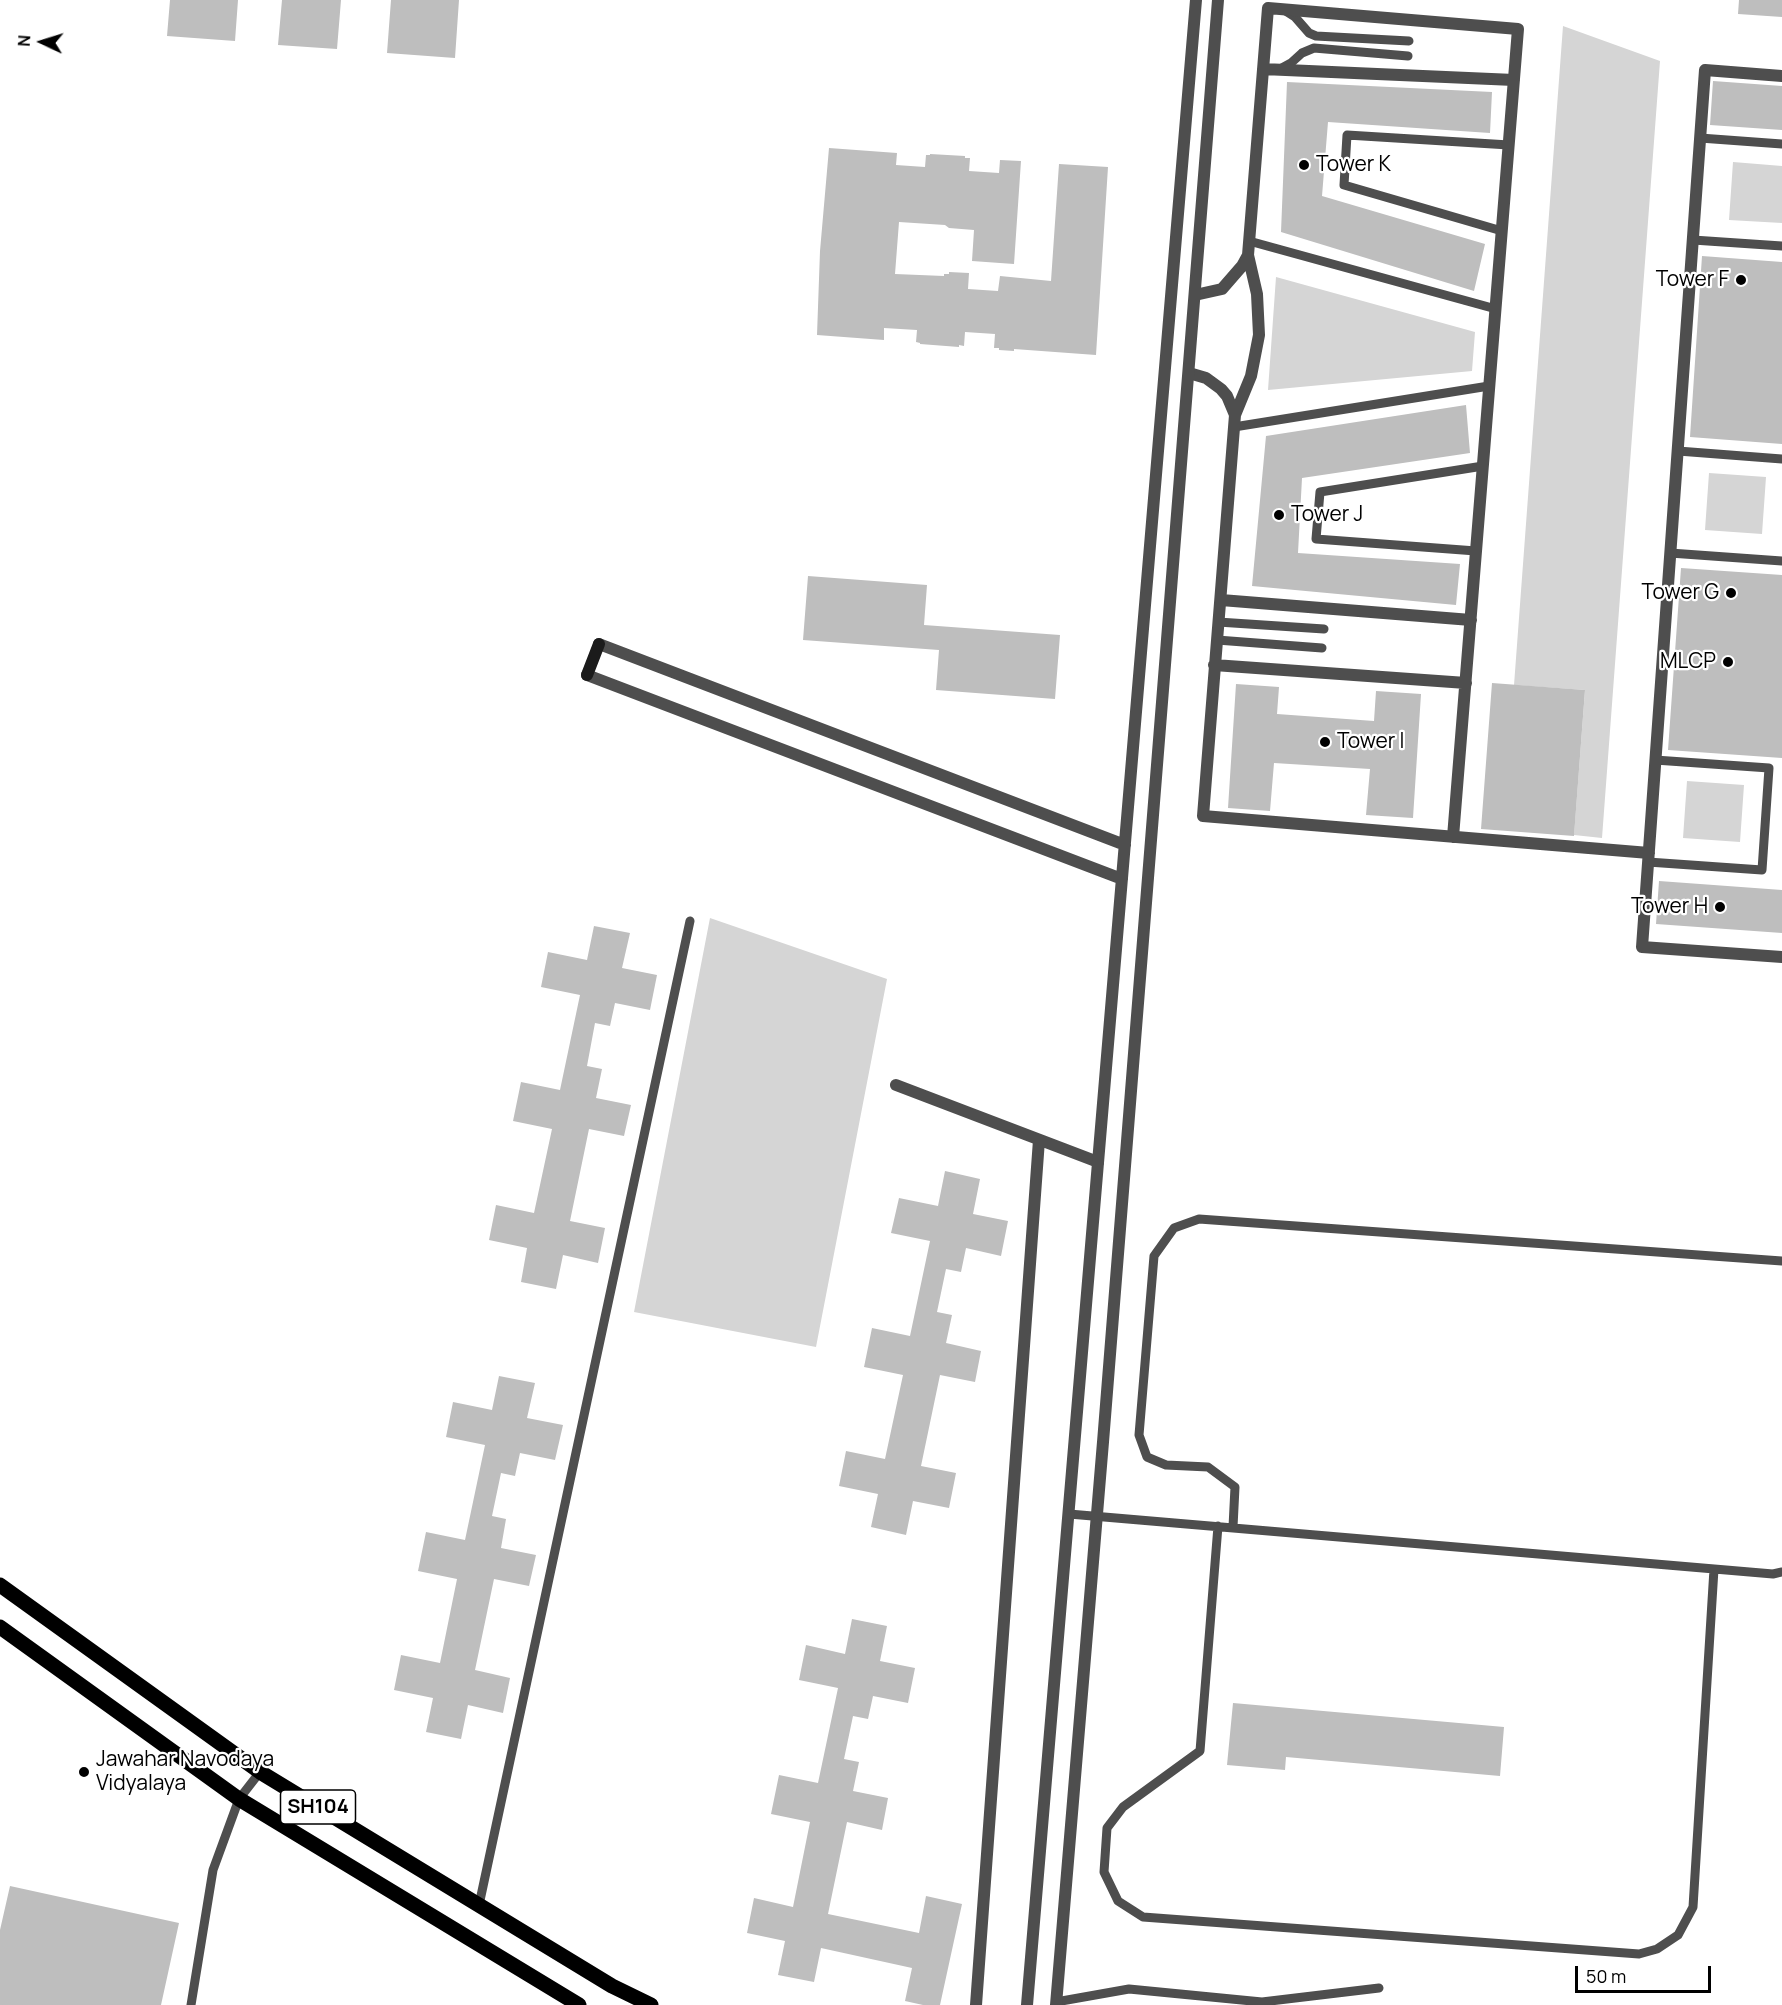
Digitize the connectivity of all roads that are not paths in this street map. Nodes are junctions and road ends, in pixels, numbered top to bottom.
1 (1196, 0) edge
2 (1218, 0) edge
3 (1282, 10) junction
4 (1409, 41) dead end
5 (1408, 56) dead end
6 (1263, 69) junction
7 (1278, 70) junction
8 (1782, 76) edge
9 (1514, 80) junction
10 (1700, 138) junction
11 (1782, 144) edge
12 (1509, 145) junction
13 (1502, 231) junction
14 (1693, 240) junction
15 (1249, 241) junction
16 (1782, 246) edge
17 (1248, 255) junction
18 (1195, 295) junction
19 (1496, 309) junction
20 (1189, 373) junction
21 (1489, 386) junction
22 (1235, 421) junction
23 (1678, 451) junction
24 (1782, 459) edge
25 (1483, 466) junction
26 (1476, 551) junction
27 (1670, 553) junction
28 (1782, 561) edge
29 (1221, 600) junction
30 (1470, 620) junction
31 (1218, 622) junction
32 (1324, 629) dead end
33 (1217, 640) junction
34 (598, 644) joint
35 (1322, 648) dead end
36 (1214, 665) junction
37 (587, 675) joint
38 (1466, 683) junction
39 (1655, 760) junction
40 (1453, 837) junction
41 (1125, 845) junction
42 (1648, 858) junction
43 (1122, 879) junction
44 (690, 921) dead end
45 (1782, 957) edge
46 (896, 1085) dead end
47 (1039, 1140) junction
48 (1098, 1162) junction
49 (1782, 1262) edge
50 (1069, 1514) junction
51 (1097, 1516) junction
52 (1218, 1526) junction
53 (1233, 1527) junction
54 (1714, 1569) junction
55 (1782, 1572) edge
56 (0, 1585) edge
57 (0, 1627) edge
58 (260, 1772) junction
59 (239, 1799) junction
60 (479, 1905) junction
61 (1378, 1988) dead end
62 (1056, 2003) edge
63 (191, 2005) edge
64 (579, 2005) edge
65 (651, 2005) edge
66 (976, 2005) edge
67 (1027, 2005) edge

1 - 41 street
2 - 18 street
3 - 4 lane
3 - 6 street
3 - 9 street
5 - 7 lane
6 - 7 street
6 - 15 street
7 - 9 street
8 - 10 street
9 - 12 street
10 - 11 lane
10 - 14 street
12 - 13 street
12 - 13 lane
13 - 19 street
14 - 16 lane
14 - 23 street
15 - 17 street
15 - 19 lane
17 - 18 street
17 - 22 street
18 - 20 street
19 - 21 street
20 - 22 street
20 - 51 street
21 - 22 lane
21 - 25 street
22 - 29 street
23 - 24 lane
23 - 27 street
25 - 26 street
25 - 26 lane
26 - 30 street
27 - 28 lane
27 - 39 street
29 - 30 street
29 - 31 street
30 - 38 street
31 - 32 lane
31 - 33 street
33 - 35 lane
33 - 36 street
34 - 37 main road
34 - 41 street
36 - 38 street
36 - 40 street
37 - 43 street
38 - 40 street
39 - 42 street
39 - 42 lane
40 - 42 street
41 - 43 street
42 - 45 street
43 - 48 street
44 - 60 lane
46 - 47 street
47 - 48 street
47 - 66 street
48 - 50 street
49 - 53 lane
50 - 51 lane
50 - 67 street
51 - 52 lane
51 - 62 street
52 - 53 lane
52 - 54 lane
53 - 54 lane
54 - 55 lane
56 - 58 main road, SH104
57 - 59 main road, SH104
58 - 59 lane
58 - 60 main road, SH104
59 - 63 lane
59 - 64 main road, SH104
60 - 65 main road, SH104
61 - 62 lane

